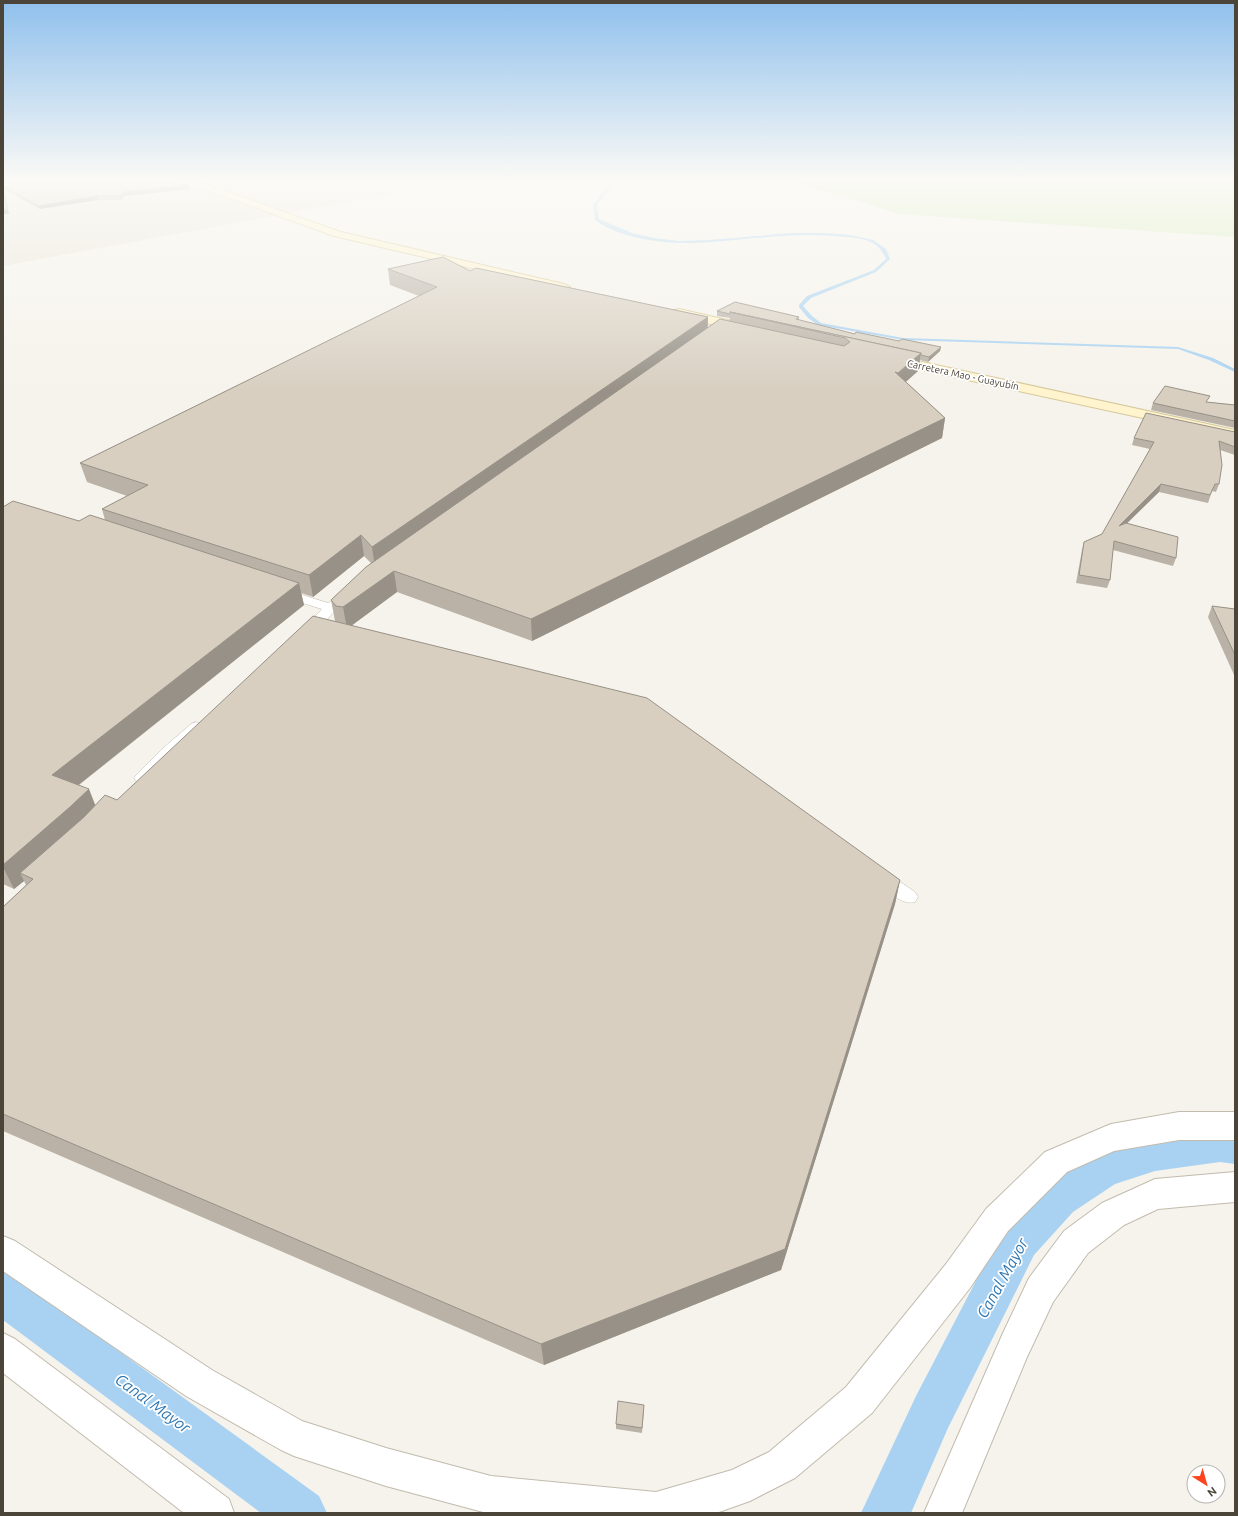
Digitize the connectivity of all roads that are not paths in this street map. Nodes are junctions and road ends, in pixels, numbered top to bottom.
1 (405, 250) edge
2 (577, 290) edge
3 (668, 310) edge
4 (729, 324) junction
5 (760, 331) edge
6 (712, 336) edge
7 (875, 356) edge
8 (1235, 434) edge
9 (362, 585) edge
10 (270, 588) edge
11 (330, 608) junction
12 (312, 627) junction
13 (328, 630) edge
14 (295, 642) edge
15 (207, 717) edge
16 (134, 786) edge
17 (871, 869) edge
18 (909, 897) dead end
19 (1235, 1126) edge
20 (1235, 1187) edge
21 (3, 1252) edge
22 (3, 1351) edge
23 (215, 1513) edge
24 (943, 1513) edge

1 - 2 main road
3 - 4 main road
4 - 5 main road
4 - 6 lane
7 - 8 main road, Carretera Mao - Guayubín
9 - 11 lane
10 - 11 lane
11 - 12 lane
12 - 13 lane
12 - 14 lane
15 - 16 lane
17 - 18 lane
19 - 21 street
20 - 24 street
22 - 23 street

